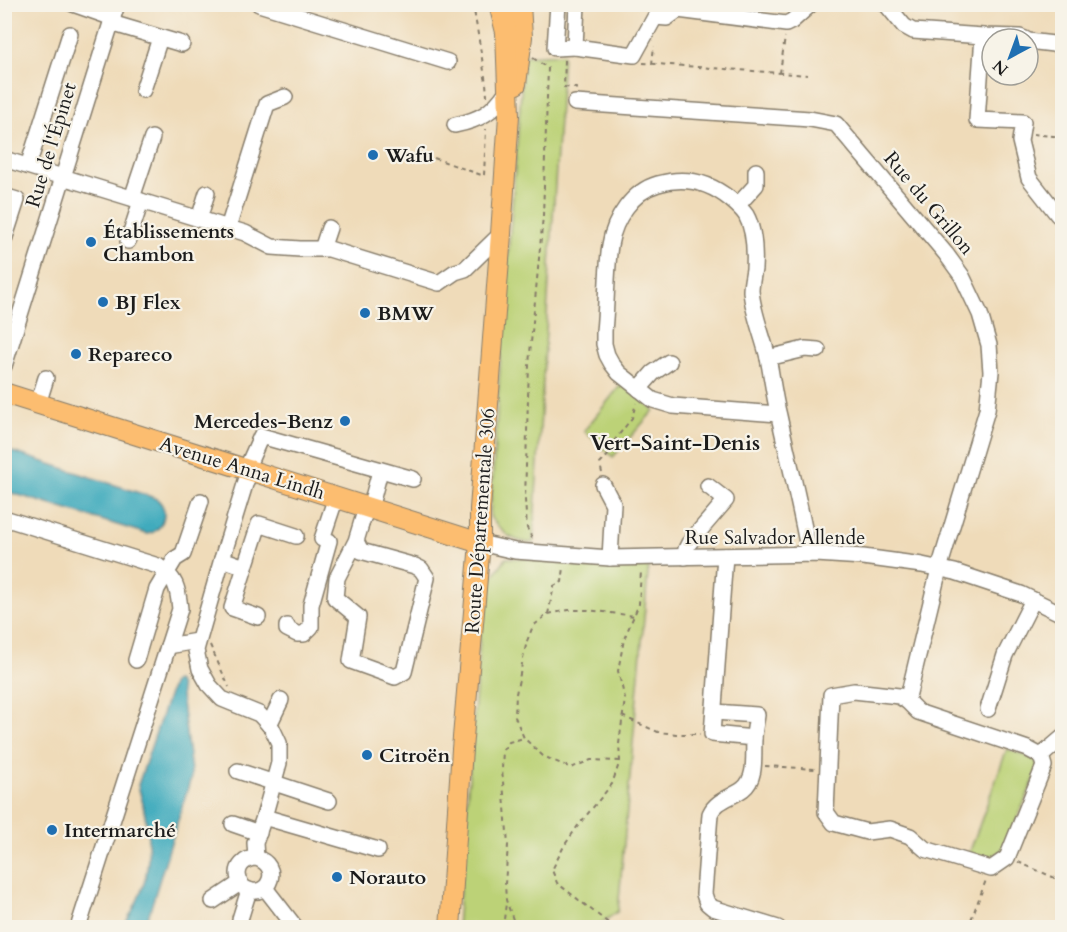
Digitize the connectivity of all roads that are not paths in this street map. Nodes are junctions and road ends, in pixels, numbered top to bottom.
1 (73, 4) edge
2 (259, 4) edge
3 (499, 4) edge
4 (520, 4) edge
5 (558, 4) edge
6 (577, 4) edge
7 (811, 4) edge
8 (886, 4) edge
9 (678, 7) edge
10 (114, 15) edge
11 (70, 34) dead end
12 (980, 36) edge
13 (160, 38) junction
14 (1040, 43) edge
15 (182, 44) dead end
16 (1062, 45) edge
17 (575, 47) junction
18 (448, 62) dead end
19 (980, 72) edge
20 (142, 90) dead end
21 (507, 91) junction
22 (285, 97) dead end
23 (575, 103) road end
24 (509, 116) junction
25 (455, 125) dead end
26 (152, 138) dead end
27 (4, 159) edge
28 (28, 166) junction
29 (756, 171) dead end
30 (63, 177) junction
31 (207, 194) dead end
32 (4, 196) edge
33 (137, 200) junction
34 (738, 205) junction
35 (1058, 215) dead end
36 (200, 219) junction
37 (228, 228) junction
38 (329, 228) dead end
39 (501, 234) junction
40 (4, 240) edge
41 (128, 241) dead end
42 (322, 249) junction
43 (818, 350) dead end
44 (768, 358) junction
45 (669, 362) dead end
46 (4, 366) edge
47 (46, 378) dead end
48 (639, 389) junction
49 (4, 393) edge
50 (38, 404) junction
51 (778, 414) junction
52 (249, 470) junction
53 (380, 471) junction
54 (412, 479) dead end
55 (603, 485) road end
56 (708, 486) dead end
57 (336, 497) junction
58 (201, 501) dead end
59 (368, 507) junction
60 (4, 518) edge
61 (296, 536) dead end
62 (356, 541) junction
63 (480, 543) junction
64 (809, 554) junction
65 (725, 556) junction
66 (685, 557) junction
67 (610, 558) junction
68 (222, 559) junction
69 (245, 567) junction
70 (939, 568) junction
71 (168, 573) junction
72 (1033, 600) junction
73 (1062, 614) edge
74 (258, 617) dead end
75 (287, 626) dead end
76 (197, 641) junction
77 (168, 646) junction
78 (136, 660) dead end
79 (281, 700) dead end
80 (907, 701) junction
81 (988, 709) dead end
82 (714, 712) junction
83 (269, 725) junction
84 (754, 738) junction
85 (1062, 738) edge
86 (1041, 756) junction
87 (238, 771) dead end
88 (273, 783) junction
89 (329, 801) dead end
90 (264, 817) junction
91 (233, 824) dead end
92 (259, 833) junction
93 (378, 850) dead end
94 (256, 858) junction
95 (244, 886) junction
96 (265, 888) junction
97 (213, 901) dead end
98 (240, 919) dead end
99 (730, 921) edge
100 (78, 927) edge
101 (296, 927) edge
102 (450, 927) edge
103 (778, 927) edge

1 - 10 street
2 - 18 street
3 - 21 main road, Route Départementale 306
4 - 24 main road, Route Départementale 306
5 - 17 street
6 - 17 street
7 - 9 street
8 - 12 street
9 - 17 street
10 - 13 street
10 - 30 street, Rue de l'Épinet
11 - 28 street
13 - 15 street
13 - 20 street
14 - 16 street
19 - 35 street
21 - 24 main road, Route Départementale 306
21 - 25 street
22 - 37 street
23 - 70 street, Rue du Grillon
24 - 39 main road, Route Départementale 306
26 - 33 street
27 - 28 street
28 - 30 street
29 - 34 street
30 - 33 street
30 - 46 street, Rue de l'Épinet
31 - 36 street
32 - 40 street
33 - 36 street
33 - 41 street
34 - 44 street
34 - 48 street
36 - 37 street
37 - 42 street
38 - 42 street
39 - 42 street
39 - 63 main road, Route Départementale 306
43 - 44 street
44 - 51 street
45 - 48 street
47 - 50 street
48 - 51 street
49 - 50 main road, Avenue Anna Lindh
50 - 52 main road, Avenue Anna Lindh
51 - 64 street
52 - 53 street
52 - 57 main road, Avenue Anna Lindh
52 - 68 street
53 - 54 street
53 - 59 street
55 - 67 street
56 - 66 street
57 - 59 main road, Avenue Anna Lindh
57 - 75 street
58 - 71 street
59 - 62 street
59 - 63 main road, Avenue Anna Lindh
60 - 71 street
61 - 69 street
62 - 62 street
63 - 67 street, Rue Salvador Allende
63 - 102 main road, Route Départementale 306
64 - 65 street, Rue Salvador Allende
64 - 70 street, Rue Salvador Allende
65 - 66 street, Rue Salvador Allende
65 - 82 street
66 - 67 street, Rue Salvador Allende
68 - 69 street
68 - 76 street
69 - 74 street
70 - 72 street, Rue Salvador Allende
70 - 80 street, Rue du Grillon
71 - 77 street
71 - 78 street
72 - 73 street, Rue Salvador Allende
72 - 81 street
76 - 77 street
76 - 83 street
77 - 100 street
79 - 83 street
80 - 86 street
80 - 86 street
82 - 84 street
82 - 84 street
83 - 88 street
84 - 99 street
85 - 86 street
87 - 88 street
88 - 89 street
88 - 90 street
90 - 92 street
90 - 93 street
91 - 92 street
92 - 94 street
94 - 95 street
94 - 96 street
95 - 96 street
95 - 97 street
95 - 98 street
96 - 101 street
99 - 103 street

